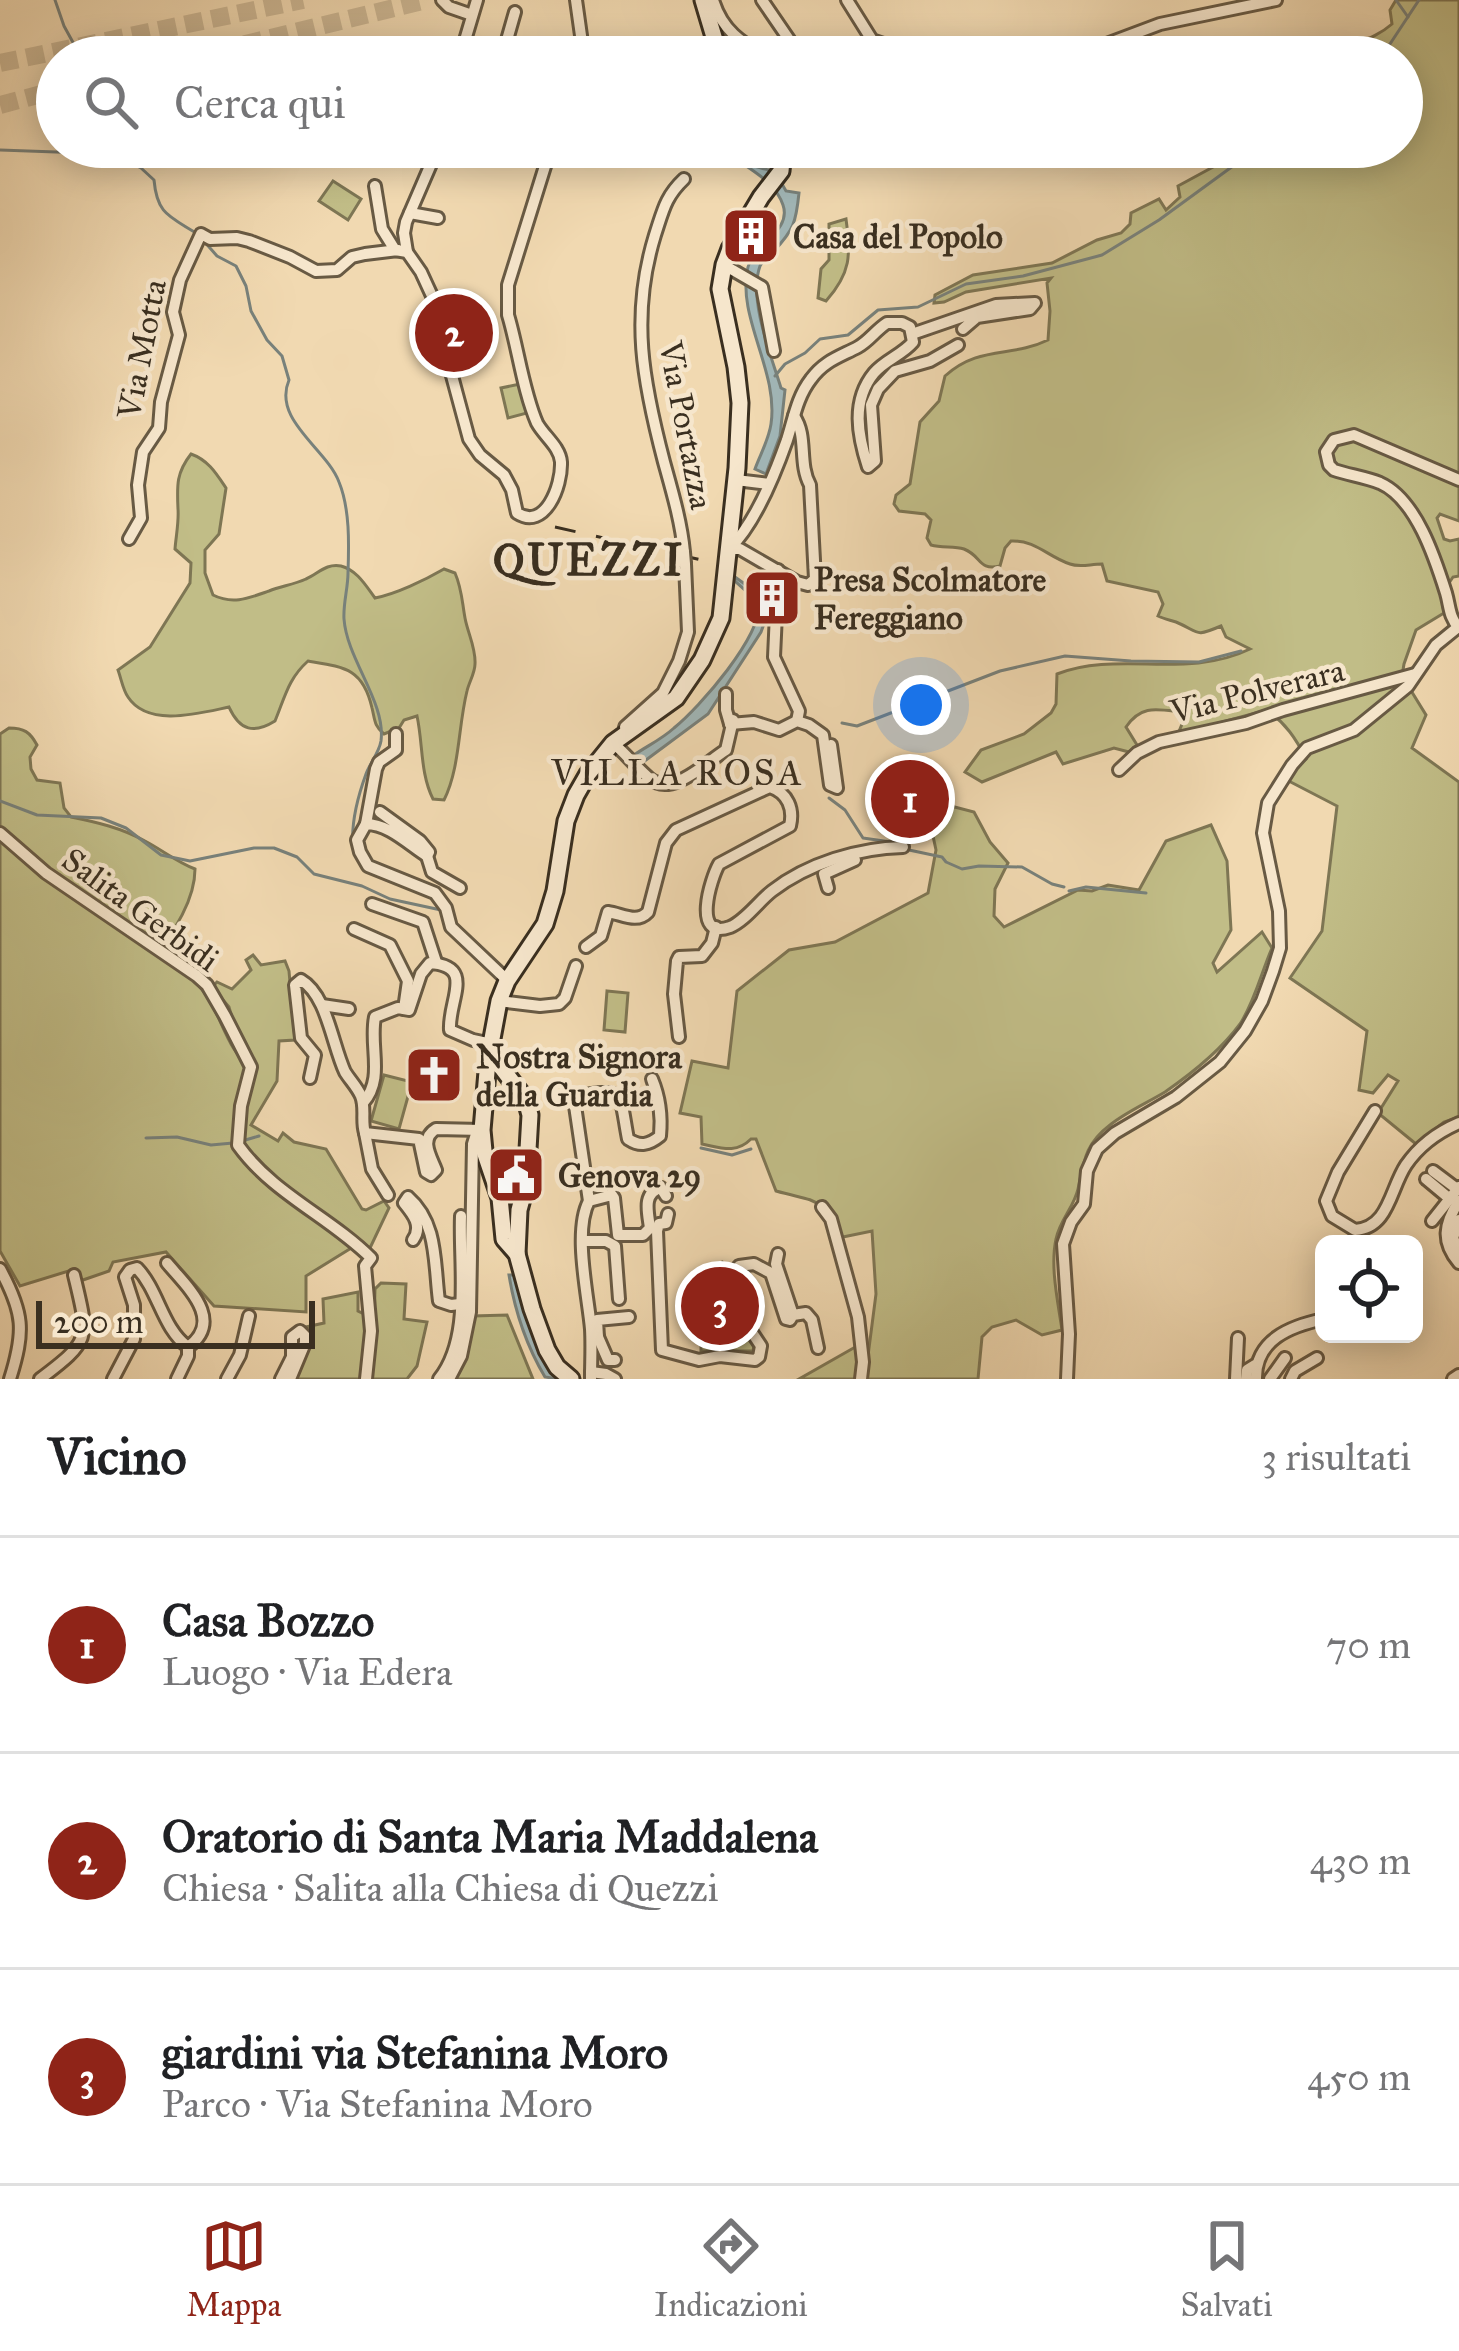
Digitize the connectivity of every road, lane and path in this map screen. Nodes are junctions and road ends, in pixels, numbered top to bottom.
1 (442, 0) edge
2 (477, 0) edge
3 (576, 0) edge
4 (703, 0) edge
5 (712, 0) edge
6 (762, 0) edge
7 (847, 0) edge
8 (1276, 0) edge
9 (514, 12) dead end
10 (472, 15) junction
11 (466, 36) edge
12 (508, 36) edge
13 (581, 36) edge
14 (713, 36) edge
15 (732, 36) edge
16 (787, 36) edge
17 (870, 36) edge
18 (1127, 36) edge
19 (429, 168) edge
20 (544, 168) edge
21 (781, 168) edge
22 (684, 179) dead end
23 (375, 186) dead end
24 (410, 213) junction
25 (438, 218) dead end
26 (403, 251) junction
27 (724, 266) junction
28 (438, 309) junction
29 (962, 329) dead end
30 (912, 334) junction
31 (958, 345) dead end
32 (774, 351) dead end
33 (448, 359) junction
34 (794, 416) junction
35 (736, 480) junction
36 (1459, 481) edge
37 (769, 484) junction
38 (129, 539) dead end
39 (729, 549) junction
40 (778, 570) junction
41 (1453, 592) edge
42 (1458, 627) edge
43 (1415, 674) junction
44 (726, 694) dead end
45 (732, 721) junction
46 (796, 721) junction
47 (396, 734) dead end
48 (618, 744) junction
49 (831, 745) dead end
50 (1119, 770) dead end
51 (728, 805) junction
52 (380, 812) dead end
53 (734, 818) dead end
54 (367, 824) junction
55 (0, 833) edge
56 (903, 847) dead end
57 (870, 849) junction
58 (428, 856) junction
59 (460, 888) dead end
60 (828, 888) dead end
61 (372, 904) dead end
62 (716, 927) junction
63 (354, 929) dead end
64 (586, 947) dead end
65 (436, 962) junction
66 (400, 963) junction
67 (507, 980) junction
68 (403, 986) dead end
69 (500, 1000) junction
70 (567, 1003) dead end
71 (322, 1005) junction
72 (404, 1009) junction
73 (349, 1010) dead end
74 (679, 1037) dead end
75 (491, 1050) junction
76 (310, 1078) dead end
77 (652, 1078) dead end
78 (510, 1079) junction
79 (487, 1084) junction
80 (364, 1103) junction
81 (1375, 1111) dead end
82 (1459, 1123) edge
83 (479, 1131) junction
84 (364, 1133) junction
85 (1429, 1175) dead end
86 (1343, 1182) dead end
87 (1329, 1190) junction
88 (1456, 1194) edge
89 (388, 1195) dead end
90 (666, 1196) dead end
91 (589, 1201) junction
92 (822, 1208) dead end
93 (668, 1214) dead end
94 (461, 1216) dead end
95 (1459, 1220) edge
96 (510, 1221) junction
97 (1432, 1221) dead end
98 (413, 1240) dead end
99 (583, 1241) junction
100 (1459, 1252) edge
101 (778, 1254) dead end
102 (167, 1262) dead end
103 (1459, 1263) edge
104 (0, 1269) edge
105 (74, 1275) dead end
106 (619, 1299) dead end
107 (460, 1304) junction
108 (793, 1315) junction
109 (249, 1316) dead end
110 (629, 1317) dead end
111 (1315, 1322) edge
112 (595, 1337) junction
113 (1238, 1338) dead end
114 (188, 1347) junction
115 (818, 1348) dead end
116 (1285, 1358) dead end
117 (1317, 1358) dead end
118 (615, 1360) dead end
119 (1256, 1365) junction
120 (591, 1376) edge
121 (10, 1379) edge
122 (40, 1379) edge
123 (113, 1379) edge
124 (177, 1379) edge
125 (227, 1379) edge
126 (366, 1379) edge
127 (439, 1379) edge
128 (449, 1379) edge
129 (571, 1379) edge
130 (614, 1379) edge
131 (861, 1379) edge
132 (1067, 1379) edge
133 (1236, 1379) edge
134 (1246, 1379) edge
135 (1256, 1379) edge
136 (1270, 1379) edge
137 (1292, 1379) edge

1 - 10 street
2 - 10 street
3 - 13 street
4 - 14 street
5 - 15 street
6 - 16 street
7 - 17 street
8 - 18 street
9 - 12 street
10 - 11 street
19 - 24 street
20 - 33 street
21 - 27 street
22 - 48 street, Via Portazza
23 - 26 street
24 - 25 street
24 - 26 street
26 - 28 street
26 - 38 street, Via Motta
27 - 32 street
27 - 35 street
28 - 33 street
28 - 33 street
29 - 30 street
30 - 31 street
30 - 34 street
34 - 37 street
34 - 40 street
35 - 37 street
35 - 39 street
36 - 41 street
37 - 39 street
39 - 40 street
39 - 48 street
40 - 46 street
41 - 42 street
42 - 43 street
43 - 50 street, Via Polverara
43 - 132 street
44 - 45 street
45 - 46 street
45 - 48 street
46 - 49 street
47 - 54 street
48 - 67 street
51 - 53 street
51 - 62 street
51 - 64 street
52 - 58 street
54 - 58 street
54 - 67 street
55 - 126 street, Salita Gerbidi
56 - 57 street
57 - 60 street
57 - 62 street
58 - 59 street
61 - 65 street
62 - 74 street
63 - 66 street
65 - 72 street
65 - 75 street
66 - 68 street
66 - 72 street
67 - 69 street
69 - 70 street
69 - 75 street
71 - 73 street
71 - 76 street
71 - 80 street
72 - 80 street
75 - 78 street
75 - 79 street
77 - 91 street
78 - 79 street
78 - 96 street
79 - 83 street
80 - 84 street
81 - 87 street
82 - 87 street
83 - 84 street
83 - 96 street
83 - 128 street
84 - 89 street
85 - 88 street
86 - 87 street
88 - 97 street
88 - 103 street
90 - 91 street
91 - 99 street
92 - 131 street
93 - 108 street
94 - 107 street
95 - 100 street
96 - 129 street
98 - 107 street
99 - 106 street
99 - 112 street
101 - 108 street
102 - 114 street
104 - 121 street
105 - 122 street
107 - 127 street
108 - 115 street
109 - 125 street
110 - 112 street
111 - 119 street
112 - 118 street
112 - 120 street
113 - 133 street
114 - 123 street
114 - 124 street
116 - 136 street
117 - 137 street
119 - 134 street
119 - 135 street
120 - 130 street

